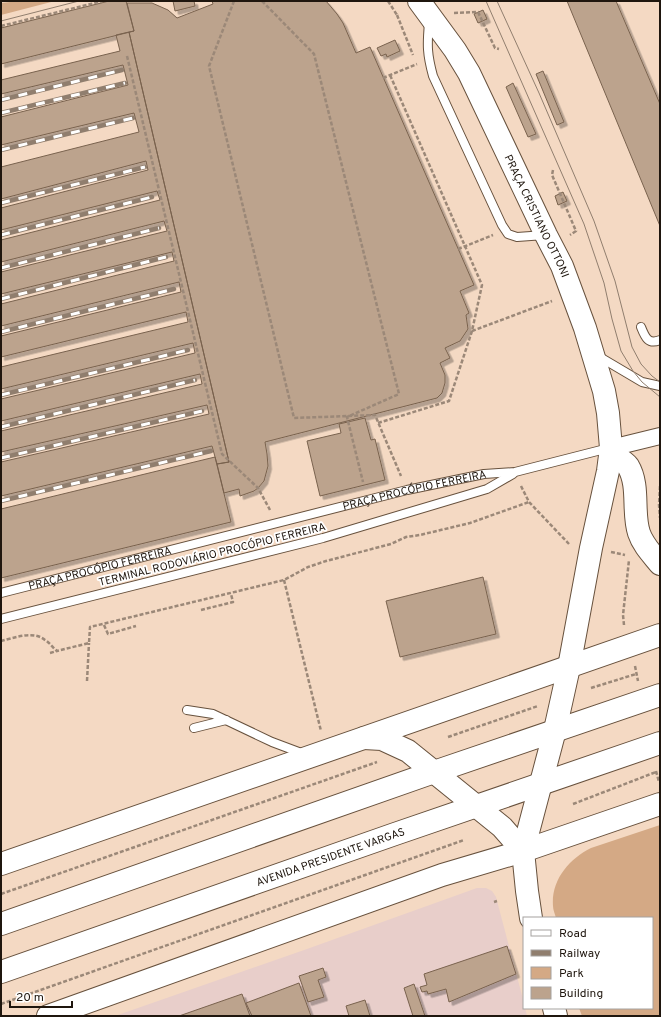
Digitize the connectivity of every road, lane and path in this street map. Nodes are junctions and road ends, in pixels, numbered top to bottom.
1 (103, 1) edge
2 (234, 1) edge
3 (262, 1) edge
4 (424, 8) edge
5 (397, 14) dead end
6 (1, 26) edge
7 (499, 49) dead end
8 (127, 56) dead end
9 (414, 57) dead end
10 (428, 59) junction
11 (390, 75) junction
12 (384, 78) dead end
13 (553, 170) dead end
14 (505, 229) junction
15 (549, 241) junction
16 (466, 246) junction
17 (458, 249) dead end
18 (572, 292) junction
19 (641, 327) dead end
20 (472, 331) junction
21 (660, 340) edge
22 (592, 353) junction
23 (660, 386) edge
24 (378, 423) junction
25 (660, 436) edge
26 (611, 450) junction
27 (515, 472) junction
28 (363, 482) dead end
29 (660, 486) edge
30 (408, 490) junction
31 (529, 502) junction
32 (660, 518) edge
33 (278, 524) junction
34 (569, 544) dead end
35 (629, 555) dead end
36 (660, 564) edge
37 (284, 580) junction
38 (1, 593) edge
39 (231, 593) junction
40 (201, 610) dead end
41 (1, 619) edge
42 (104, 625) junction
43 (624, 625) dead end
44 (136, 626) dead end
45 (660, 635) edge
46 (1, 641) edge
47 (89, 643) junction
48 (57, 651) junction
49 (50, 653) dead end
50 (634, 663) dead end
51 (569, 667) junction
52 (636, 674) junction
53 (87, 681) dead end
54 (638, 682) dead end
55 (592, 688) dead end
56 (660, 695) edge
57 (538, 706) dead end
58 (188, 710) dead end
59 (226, 720) junction
60 (194, 728) dead end
61 (555, 730) junction
62 (448, 737) dead end
63 (363, 738) junction
64 (660, 743) edge
65 (317, 753) junction
66 (378, 762) dead end
67 (655, 767) dead end
68 (434, 772) junction
69 (656, 772) junction
70 (659, 782) dead end
71 (541, 784) junction
72 (572, 804) dead end
73 (660, 804) edge
74 (476, 806) junction
75 (464, 840) dead end
76 (523, 851) junction
77 (1, 864) edge
78 (1, 894) edge
79 (497, 901) dead end
80 (494, 902) dead end
81 (531, 917) edge
82 (1, 924) edge
83 (1, 972) edge
84 (1, 1004) edge
85 (48, 1016) edge

1 - 6 path
2 - 24 path
3 - 28 path
4 - 7 path
4 - 10 lane
4 - 15 main road, PRAÇA CRISTIANO OTTONI
5 - 9 path
8 - 33 path
10 - 11 path
10 - 14 lane
11 - 12 path
11 - 16 path
13 - 15 path
14 - 15 lane
14 - 16 path
15 - 18 main road, PRAÇA CRISTIANO OTTONI
16 - 17 path
16 - 20 path
18 - 20 path
18 - 22 main road, PRAÇA CRISTIANO OTTONI
19 - 21 lane
20 - 24 path
22 - 23 lane
22 - 26 main road, PRAÇA CRISTIANO OTTONI
24 - 30 path
25 - 26 street
26 - 27 lane, PRAÇA PROCÓPIO FERREIRA
26 - 36 main road
26 - 51 main road
27 - 30 lane, PRAÇA PROCÓPIO FERREIRA
27 - 31 path
27 - 41 lane, TERMINAL RODOVIÁRIO PROCÓPIO FERREIRA
29 - 32 path
30 - 33 lane, PRAÇA PROCÓPIO FERREIRA
31 - 34 path
31 - 37 path
33 - 38 lane, PRAÇA PROCÓPIO FERREIRA
35 - 43 path
37 - 39 path
37 - 65 path
39 - 40 path
39 - 42 path
42 - 44 path
42 - 47 path
45 - 51 main road
46 - 48 path
47 - 48 path
47 - 53 path
48 - 49 path
50 - 52 path
51 - 61 main road
51 - 63 main road
52 - 54 path
52 - 55 path
56 - 61 main road
57 - 62 path
58 - 59 lane
59 - 60 lane
59 - 65 lane
61 - 68 main road
61 - 71 main road
63 - 65 main road
63 - 68 main road
64 - 71 main road, AVENIDA PRESIDENTE VARGAS
65 - 77 main road
66 - 78 path
67 - 69 path
68 - 74 main road
68 - 82 main road
69 - 70 path
69 - 72 path
71 - 74 main road, AVENIDA PRESIDENTE VARGAS
71 - 76 main road
73 - 76 main road
74 - 76 main road
74 - 83 main road, AVENIDA PRESIDENTE VARGAS
75 - 84 path
76 - 81 main road
76 - 85 main road
79 - 80 path

